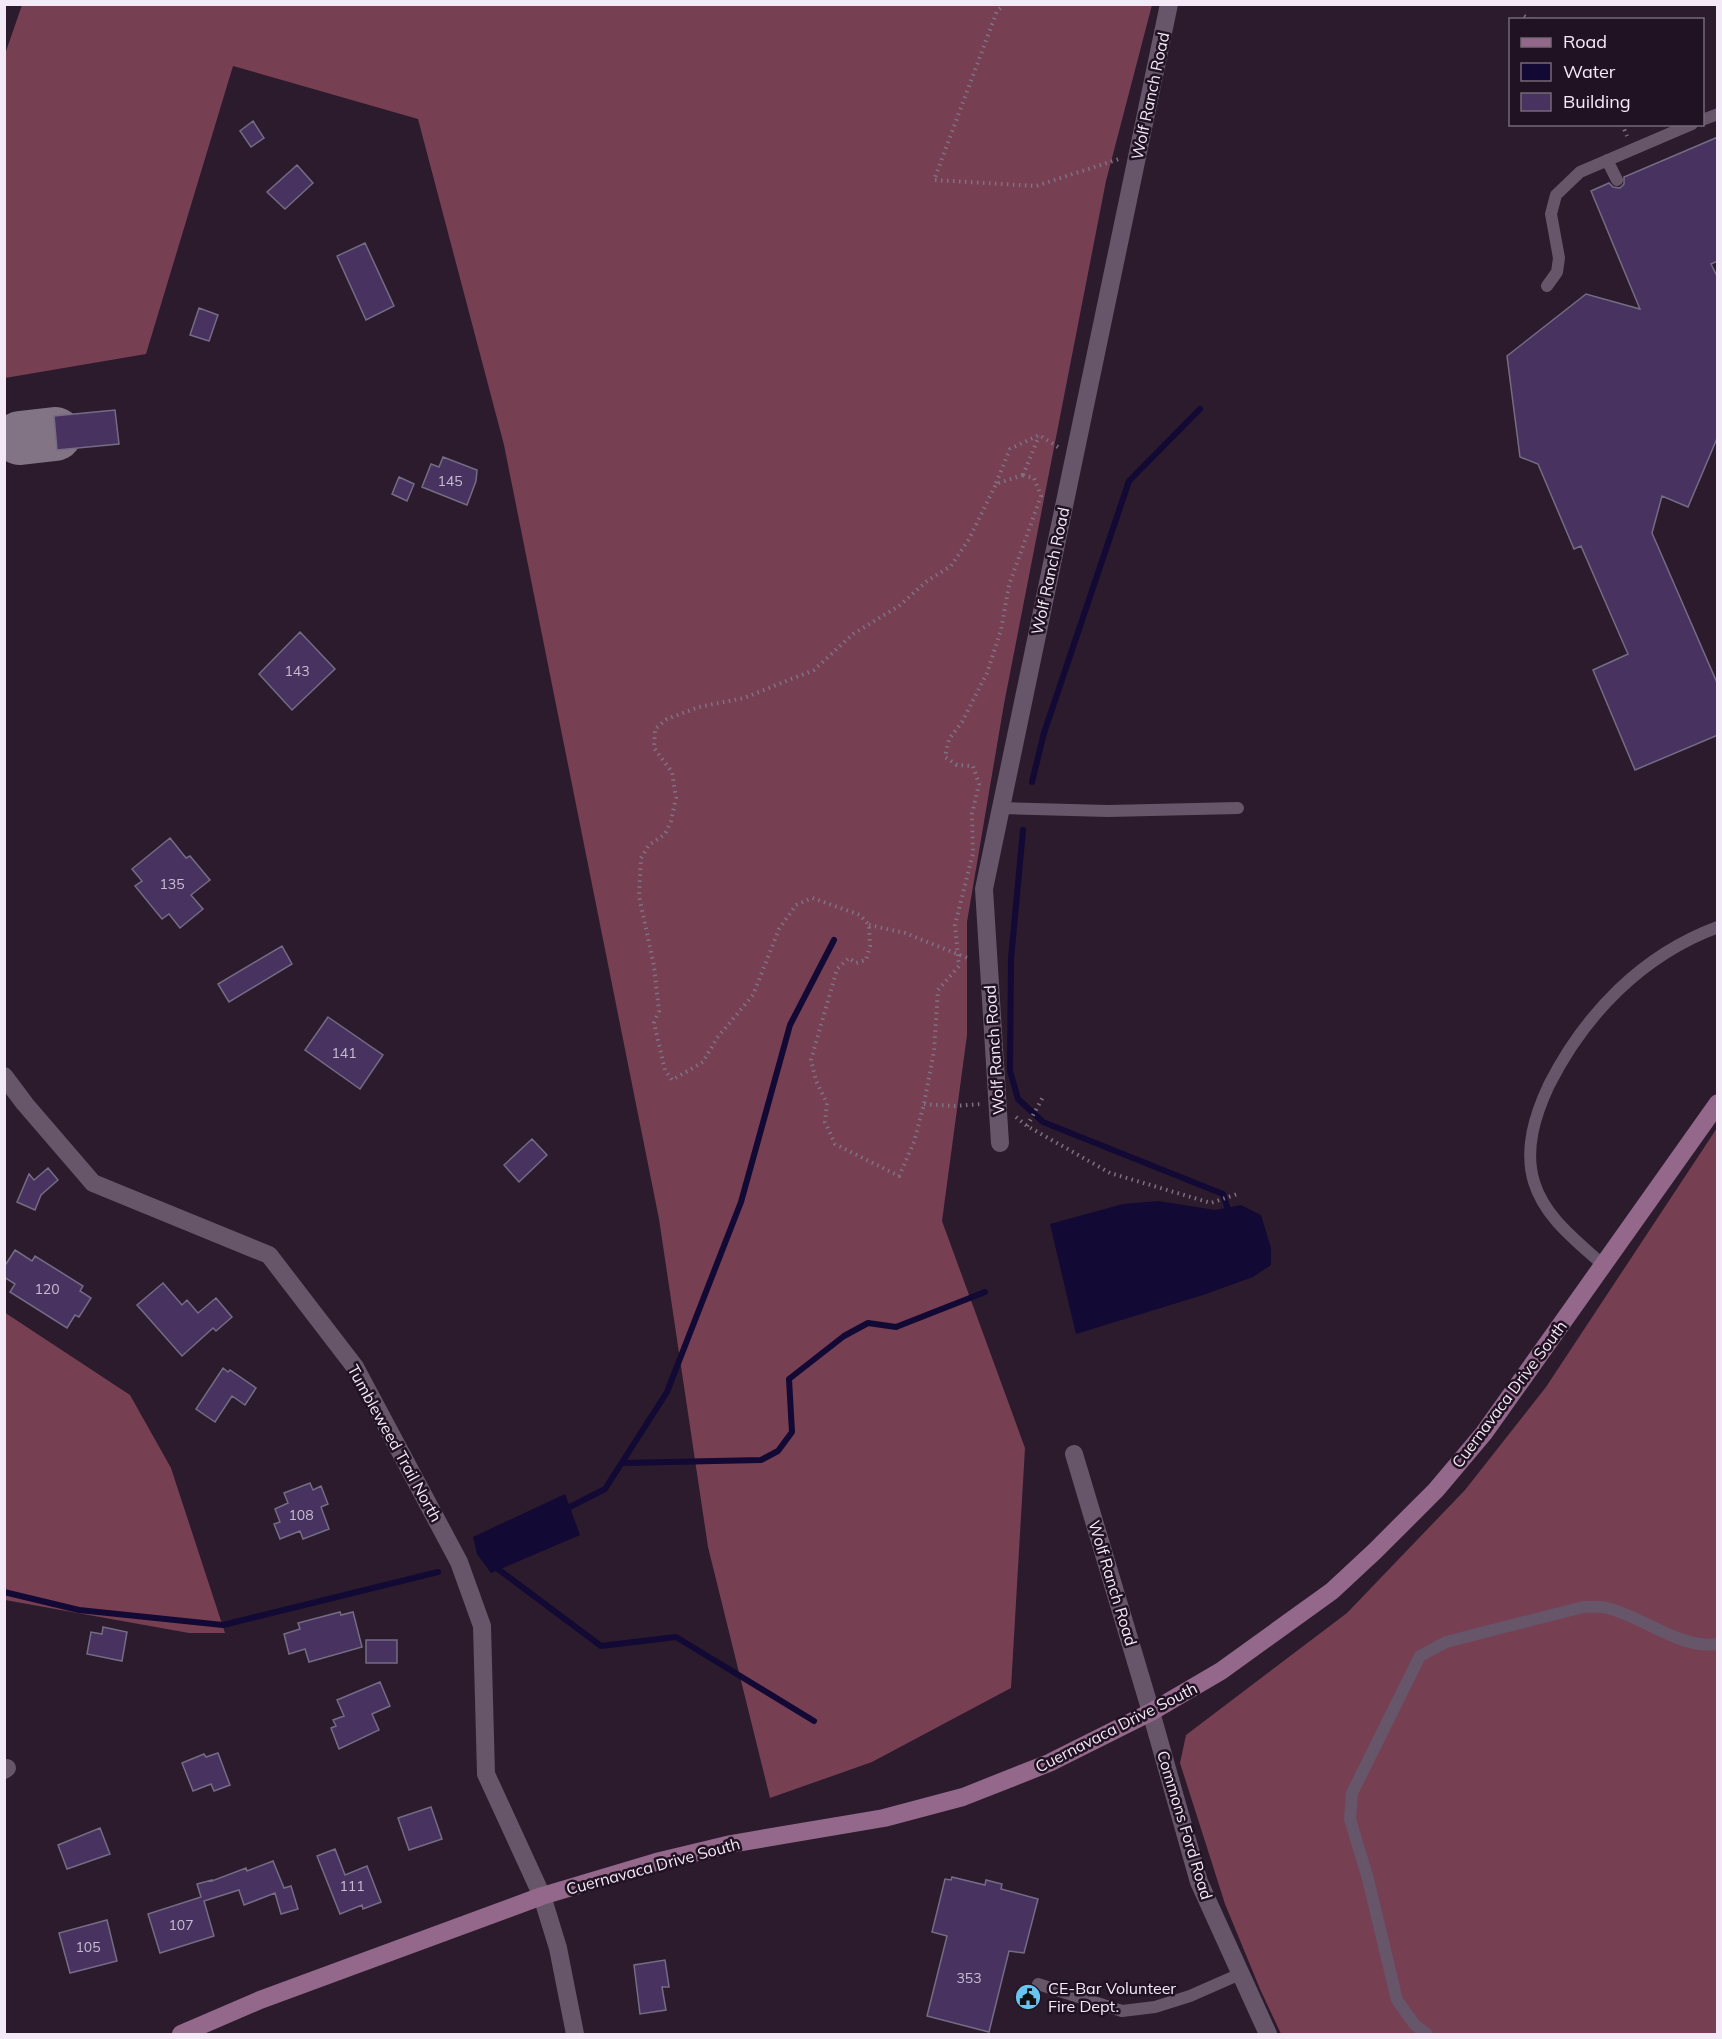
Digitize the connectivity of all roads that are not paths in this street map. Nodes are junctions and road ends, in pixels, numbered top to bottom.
1 (1169, 4) edge
2 (1687, 126) edge
3 (1608, 160) junction
4 (1617, 180) dead end
5 (1547, 285) dead end
6 (1001, 808) junction
7 (1238, 808) dead end
8 (1718, 927) edge
9 (4, 1076) edge
10 (1718, 1103) edge
11 (1000, 1143) dead end
12 (1603, 1265) junction
13 (1074, 1454) dead end
14 (1718, 1644) edge
15 (1151, 1712) junction
16 (542, 1896) junction
17 (1240, 1974) junction
18 (1038, 1984) dead end
19 (181, 2034) edge
20 (574, 2034) edge
21 (1268, 2034) edge
22 (1427, 2034) edge

1 - 6 street, Wolf Ranch Road
2 - 3 lane
3 - 4 lane
3 - 5 lane
6 - 7 lane
6 - 11 street, Wolf Ranch Road
8 - 12 lane
9 - 16 street, Tumbleweed Trail North
10 - 12 street, Cuernavaca Drive South
12 - 15 street, Cuernavaca Drive South
13 - 15 street, Wolf Ranch Road
14 - 22 lane
15 - 16 street, Cuernavaca Drive South
15 - 17 street, Commons Ford Road
16 - 19 street, Cuernavaca Drive South
16 - 20 street, Tumbleweed Trail North
17 - 18 lane
17 - 21 street, Commons Ford Road

